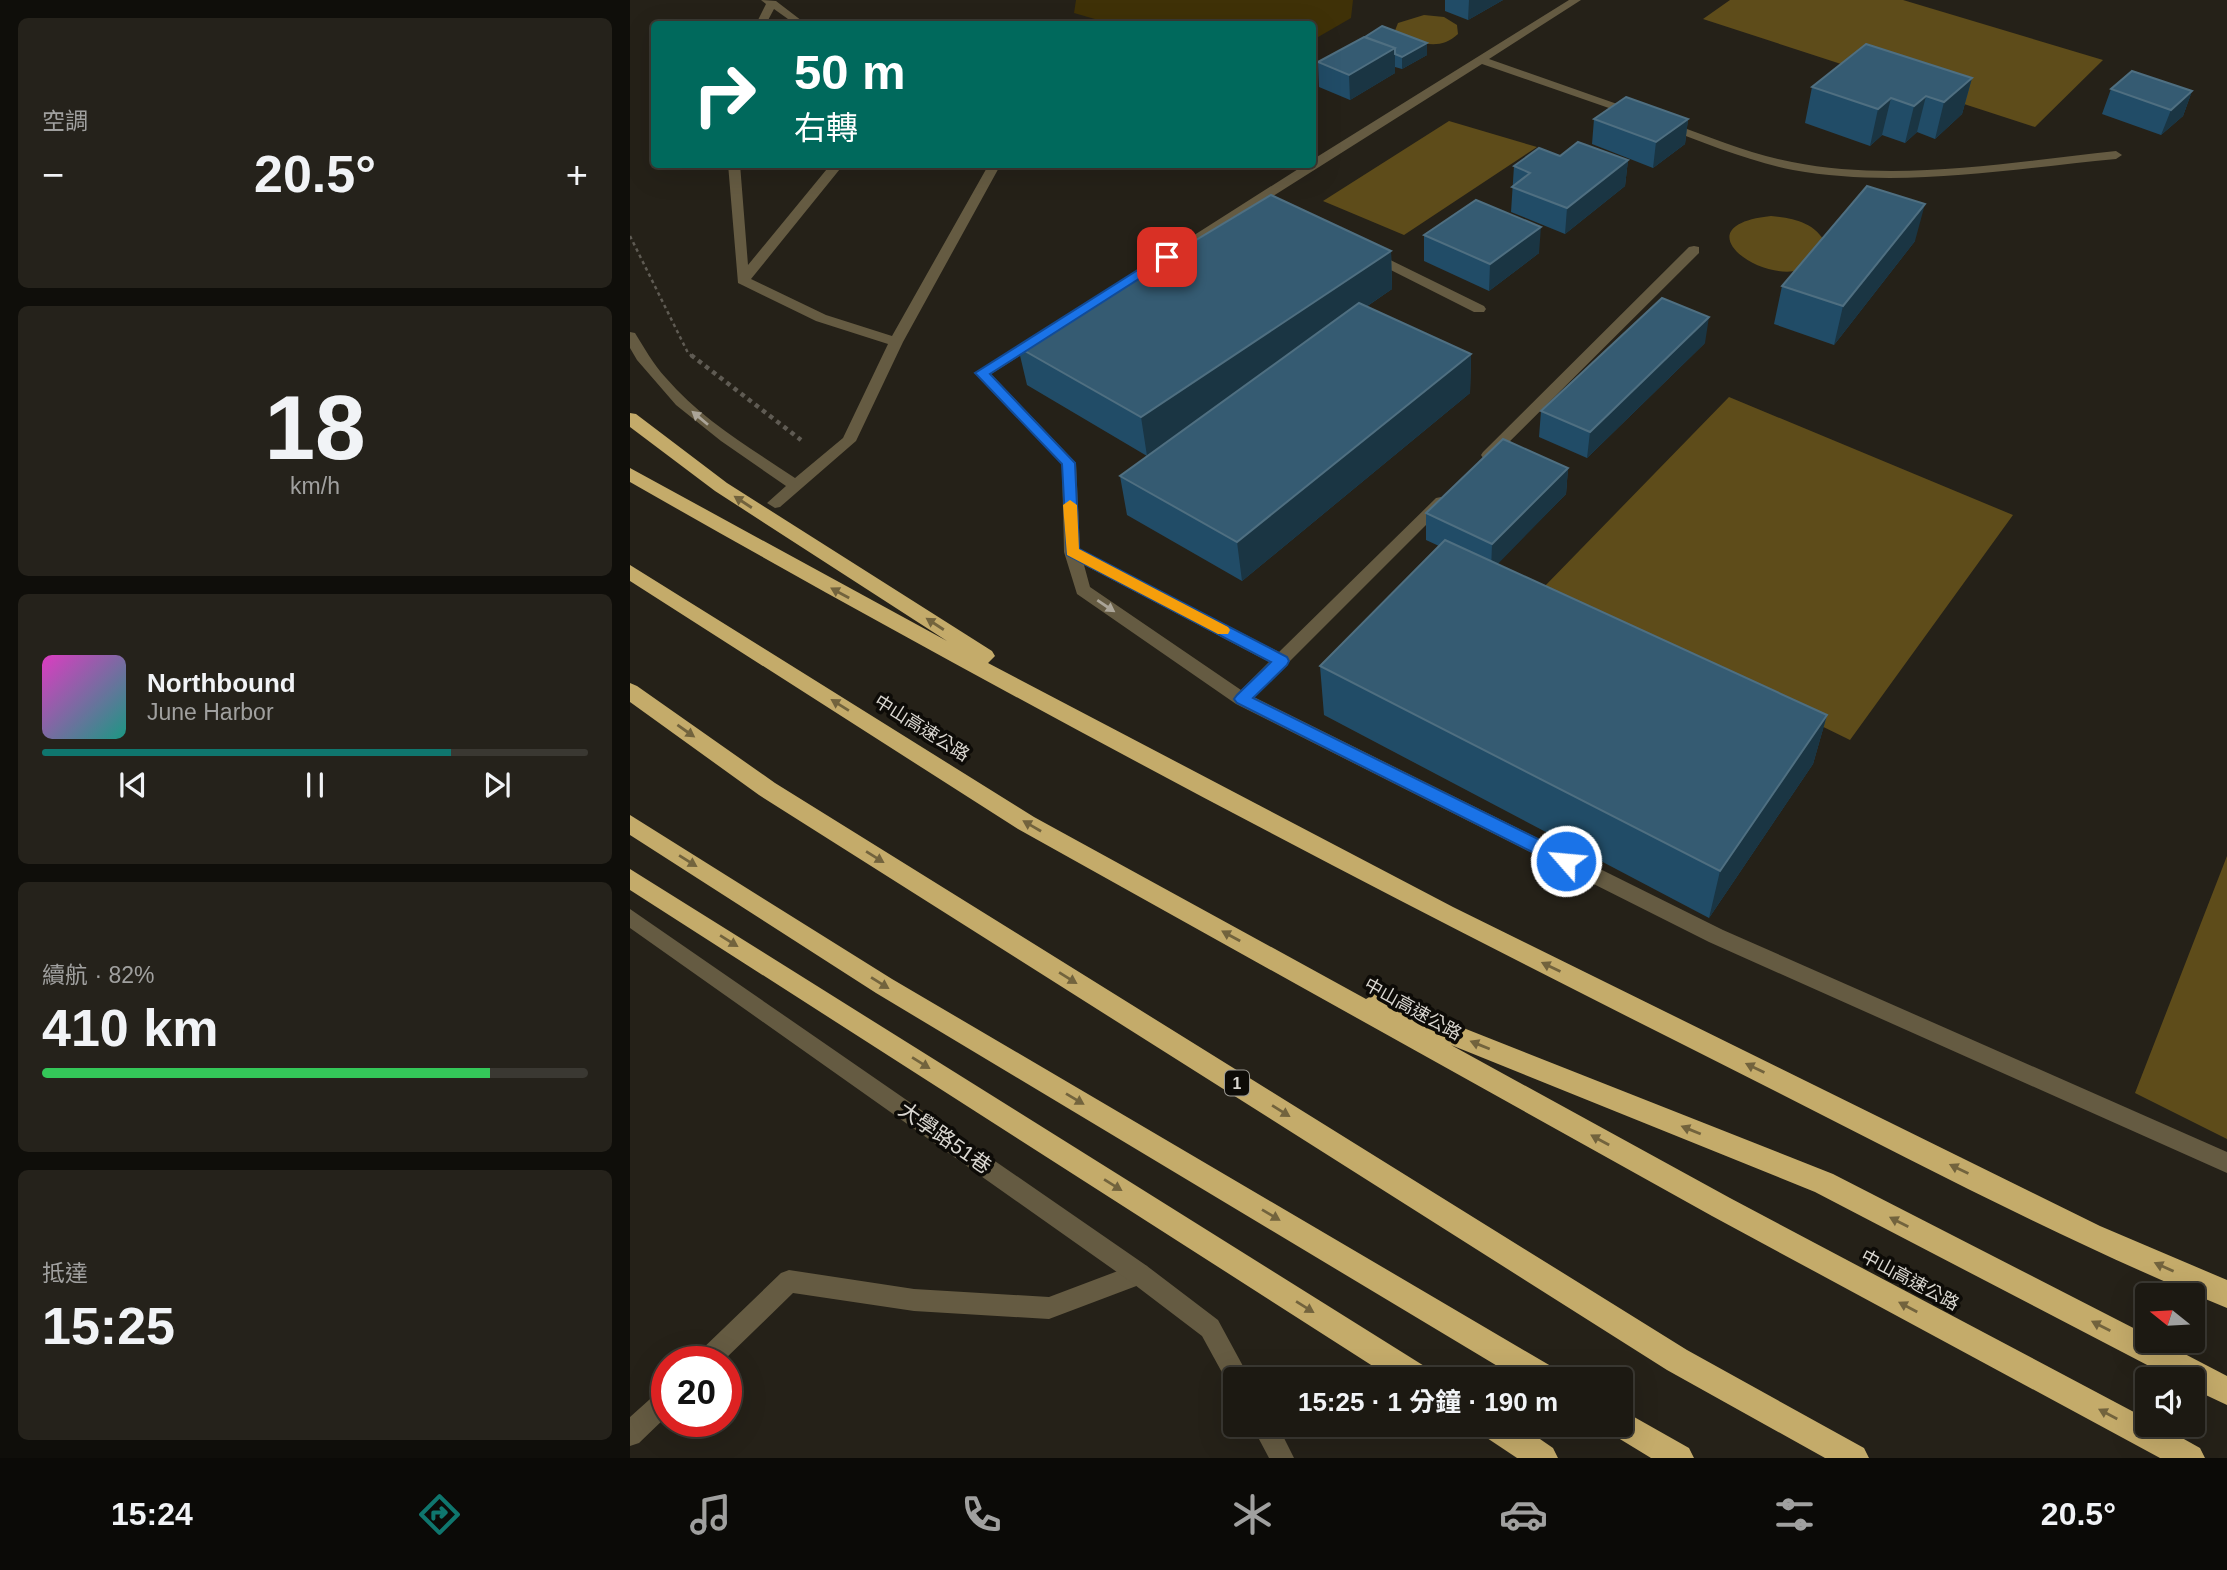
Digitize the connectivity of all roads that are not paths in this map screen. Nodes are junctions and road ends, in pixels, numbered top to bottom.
1 (1576, 0) edge
2 (769, 1) edge
3 (762, 21) edge
4 (796, 21) edge
5 (1481, 60) junction
6 (2116, 155) dead end
7 (734, 168) edge
8 (835, 168) edge
9 (993, 168) edge
10 (1357, 247) edge
11 (1694, 250) dead end
12 (743, 280) junction
13 (1121, 286) edge
14 (1479, 309) dead end
15 (1051, 330) edge
16 (630, 336) edge
17 (896, 342) junction
18 (630, 418) edge
19 (1478, 465) edge
20 (630, 474) edge
21 (796, 486) junction
22 (1448, 494) edge
23 (775, 503) dead end
24 (1072, 552) junction
25 (630, 572) edge
26 (1281, 661) junction
27 (630, 691) edge
28 (1242, 699) junction
29 (1116, 740) junction
30 (630, 824) edge
31 (630, 878) edge
32 (630, 917) edge
33 (1291, 969) junction
34 (2227, 1163) edge
35 (1139, 1274) junction
36 (2227, 1294) edge
37 (722, 1346) edge
38 (1231, 1367) edge
39 (1400, 1367) edge
40 (1526, 1367) edge
41 (2227, 1391) edge
42 (651, 1414) edge
43 (1633, 1431) edge
44 (630, 1434) edge
45 (1270, 1437) edge
46 (1511, 1437) edge
47 (1282, 1458) edge
48 (1544, 1458) edge
49 (1679, 1458) edge
50 (1854, 1458) edge
51 (2190, 1458) edge

1 - 5 street
2 - 3 street
2 - 4 street
5 - 6 street
5 - 13 street
7 - 12 street
8 - 12 street
9 - 17 street
10 - 14 street
11 - 19 street
12 - 17 street
15 - 24 street
21 -> 16 street
17 - 21 street
29 -> 18 highway
29 -> 20 highway
21 - 23 street
22 - 26 street
24 - 26 street
24 -> 28 street
33 -> 25 highway, 中山高速公路
26 - 28 street
27 -> 50 highway, 1
28 - 34 street
36 -> 29 highway
30 -> 40 highway
31 -> 39 highway
32 - 35 street, 大學路51巷
41 -> 33 highway
51 -> 33 highway, 中山高速公路
35 - 37 street
35 - 38 street, 大學路51巷
42 - 44 street
43 - 49 highway
45 - 47 street
46 - 48 highway

